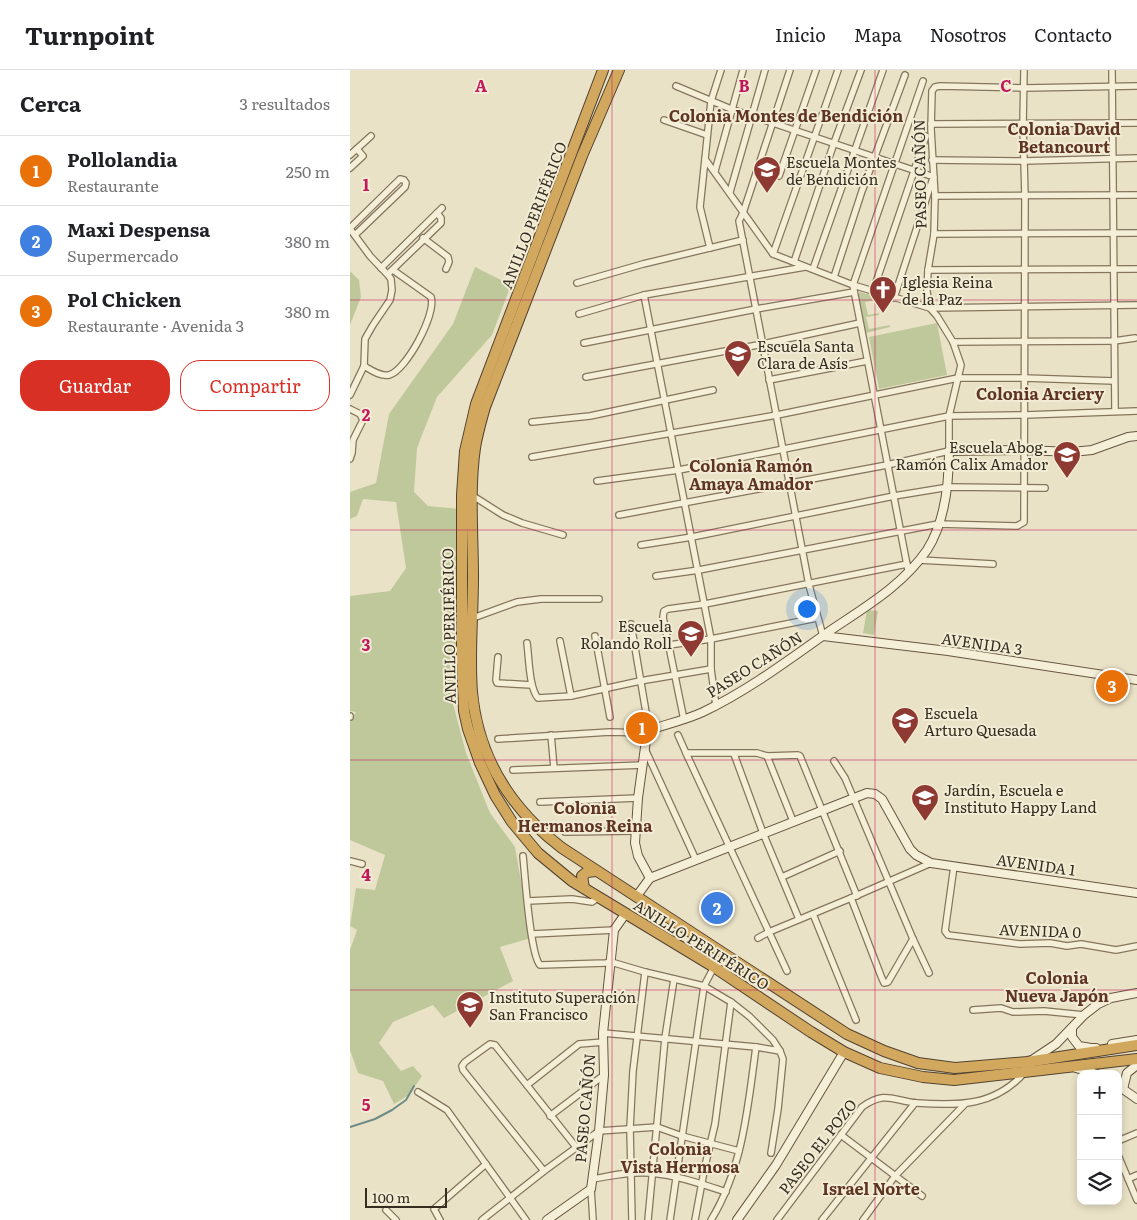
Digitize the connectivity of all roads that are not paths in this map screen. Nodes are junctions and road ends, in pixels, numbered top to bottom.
1 (604, 70) edge
2 (619, 70) edge
3 (721, 70) edge
4 (743, 70) edge
5 (765, 70) edge
6 (790, 70) edge
7 (816, 70) edge
8 (838, 70) edge
9 (861, 70) edge
10 (883, 70) edge
11 (1024, 70) edge
12 (1112, 70) edge
13 (904, 75) dead end
14 (923, 81) dead end
15 (676, 86) dead end
16 (1137, 86) edge
17 (1112, 87) junction
18 (1024, 88) junction
19 (711, 101) junction
20 (731, 109) junction
21 (752, 116) junction
22 (664, 120) dead end
23 (773, 123) junction
24 (1112, 123) junction
25 (1137, 123) edge
26 (931, 124) junction
27 (1023, 125) junction
28 (794, 130) junction
29 (708, 135) junction
30 (371, 136) dead end
31 (926, 136) dead end
32 (813, 137) junction
33 (834, 144) junction
34 (357, 149) junction
35 (854, 150) junction
36 (350, 155) edge
37 (875, 157) junction
38 (1137, 158) edge
39 (705, 159) junction
40 (1111, 159) junction
41 (932, 160) junction
42 (1024, 161) junction
43 (894, 164) junction
44 (350, 168) edge
45 (915, 171) junction
46 (715, 172) junction
47 (779, 176) dead end
48 (934, 177) junction
49 (730, 192) junction
50 (935, 196) junction
51 (1024, 196) junction
52 (1112, 196) junction
53 (1137, 196) edge
54 (743, 213) junction
55 (350, 228) edge
56 (418, 232) junction
57 (1137, 232) edge
58 (1024, 233) junction
59 (1112, 233) junction
60 (934, 234) junction
61 (355, 235) junction
62 (424, 239) junction
63 (743, 240) junction
64 (710, 248) junction
65 (773, 254) junction
66 (794, 262) junction
67 (806, 267) junction
68 (381, 268) junction
69 (1112, 268) junction
70 (446, 269) dead end
71 (813, 269) junction
72 (1024, 269) junction
73 (1137, 269) edge
74 (928, 270) junction
75 (390, 272) junction
76 (750, 276) junction
77 (834, 277) junction
78 (577, 283) dead end
79 (853, 285) junction
80 (873, 291) junction
81 (854, 292) junction
82 (644, 295) junction
83 (894, 298) junction
84 (1137, 305) edge
85 (1024, 306) junction
86 (1113, 306) junction
87 (930, 308) junction
88 (756, 309) junction
89 (580, 314) dead end
90 (860, 323) junction
91 (651, 330) junction
92 (1134, 338) dead end
93 (1114, 341) junction
94 (584, 342) dead end
95 (953, 342) junction
96 (1025, 342) junction
97 (764, 344) junction
98 (867, 361) junction
99 (658, 363) junction
100 (364, 366) junction
101 (586, 377) dead end
102 (958, 378) junction
103 (1024, 378) junction
104 (770, 380) junction
105 (1114, 381) junction
106 (713, 390) dead end
107 (350, 394) edge
108 (874, 395) junction
109 (666, 400) junction
110 (350, 409) edge
111 (1115, 410) junction
112 (1137, 411) edge
113 (777, 415) junction
114 (1025, 415) junction
115 (949, 416) junction
116 (532, 422) dead end
117 (881, 430) junction
118 (672, 434) junction
119 (1137, 436) edge
120 (783, 449) junction
121 (1024, 450) junction
122 (949, 451) junction
123 (532, 457) dead end
124 (350, 458) edge
125 (888, 465) junction
126 (679, 470) junction
127 (597, 481) dead end
128 (790, 483) junction
129 (948, 487) junction
130 (1024, 488) junction
131 (1045, 488) dead end
132 (473, 496) junction
133 (894, 496) junction
134 (686, 503) junction
135 (619, 515) dead end
136 (796, 516) junction
137 (938, 524) junction
138 (900, 530) junction
139 (564, 535) dead end
140 (692, 537) junction
141 (641, 544) dead end
142 (804, 550) junction
143 (919, 560) junction
144 (993, 564) dead end
145 (908, 567) junction
146 (699, 570) junction
147 (656, 576) dead end
148 (809, 585) junction
149 (599, 599) dead end
150 (705, 604) junction
151 (473, 618) junction
152 (817, 618) junction
153 (631, 624) dead end
154 (595, 636) dead end
155 (823, 636) junction
156 (711, 639) junction
157 (560, 641) dead end
158 (527, 642) dead end
159 (668, 645) junction
160 (498, 657) dead end
161 (711, 668) junction
162 (674, 675) junction
163 (1137, 680) edge
164 (640, 681) junction
165 (532, 684) junction
166 (605, 689) junction
167 (571, 696) junction
168 (716, 706) junction
169 (610, 717) dead end
170 (684, 720) junction
171 (648, 732) junction
172 (551, 735) junction
173 (678, 735) dead end
174 (498, 739) dead end
175 (645, 749) junction
176 (686, 753) junction
177 (734, 754) junction
178 (767, 756) junction
179 (834, 761) dead end
180 (643, 764) junction
181 (554, 768) junction
182 (512, 770) dead end
183 (854, 797) junction
184 (638, 798) junction
185 (540, 802) dead end
186 (821, 810) junction
187 (794, 821) junction
188 (635, 831) junction
189 (565, 832) dead end
190 (763, 833) junction
191 (729, 847) junction
192 (840, 851) junction
193 (523, 856) dead end
194 (696, 860) junction
195 (350, 861) edge
196 (931, 862) junction
197 (362, 864) dead end
198 (954, 866) junction
199 (596, 871) junction
200 (782, 877) junction
201 (650, 878) junction
202 (889, 881) junction
203 (584, 888) junction
204 (1137, 893) edge
205 (599, 897) junction
206 (636, 897) junction
207 (854, 897) junction
208 (528, 901) junction
209 (626, 913) junction
210 (813, 914) junction
211 (799, 919) junction
212 (614, 930) junction
213 (769, 932) junction
214 (532, 934) junction
215 (758, 938) dead end
216 (913, 939) junction
217 (1137, 946) edge
218 (611, 962) junction
219 (714, 967) junction
220 (788, 971) dead end
221 (645, 972) junction
222 (930, 973) dead end
223 (759, 977) junction
224 (674, 979) junction
225 (704, 986) junction
226 (749, 991) junction
227 (1137, 992) edge
228 (731, 1002) junction
229 (973, 1010) dead end
230 (1084, 1015) junction
231 (856, 1020) dead end
232 (1072, 1028) junction
233 (603, 1033) junction
234 (636, 1036) junction
235 (666, 1038) junction
236 (1137, 1040) edge
237 (604, 1042) junction
238 (695, 1042) junction
239 (726, 1045) junction
240 (1137, 1045) edge
241 (756, 1047) junction
242 (780, 1051) junction
243 (844, 1052) junction
244 (1137, 1059) edge
245 (1028, 1062) junction
246 (1137, 1065) edge
247 (1071, 1067) junction
248 (1082, 1070) edge
249 (1024, 1073) junction
250 (604, 1075) junction
251 (527, 1084) junction
252 (1122, 1086) edge
253 (1122, 1089) edge
254 (418, 1092) dead end
255 (1137, 1099) edge
256 (916, 1103) junction
257 (965, 1104) junction
258 (550, 1116) junction
259 (657, 1127) junction
260 (630, 1128) junction
261 (599, 1131) junction
262 (1137, 1133) edge
263 (841, 1135) junction
264 (682, 1136) junction
265 (1122, 1139) edge
266 (710, 1143) junction
267 (576, 1148) junction
268 (739, 1151) junction
269 (770, 1153) dead end
270 (872, 1158) junction
271 (1120, 1160) edge
272 (486, 1164) junction
273 (544, 1171) junction
274 (630, 1173) junction
275 (652, 1173) junction
276 (895, 1176) junction
277 (1137, 1176) edge
278 (676, 1177) junction
279 (592, 1178) junction
280 (1128, 1179) junction
281 (701, 1184) junction
282 (591, 1189) junction
283 (726, 1192) junction
284 (922, 1196) dead end
285 (510, 1199) junction
286 (1137, 1200) edge
287 (386, 1210) dead end
288 (396, 1220) edge
289 (440, 1220) edge
290 (482, 1220) edge
291 (526, 1220) edge
292 (548, 1220) edge
293 (593, 1220) edge
294 (632, 1220) edge
295 (648, 1220) edge
296 (670, 1220) edge
297 (695, 1220) edge
298 (711, 1220) edge
299 (737, 1220) edge
300 (777, 1220) edge
301 (822, 1220) edge
302 (863, 1220) edge

1 - 203 highway, ANILLO PERIFÉRICO
2 - 132 highway, ANILLO PERIFÉRICO
3 - 19 street
4 - 20 street
5 - 21 street
6 - 23 street
7 - 28 street
8 - 32 street
9 - 33 street
10 - 35 street
11 - 18 street
12 - 17 street
13 - 37 street
14 - 43 street
15 - 19 street
16 - 17 street
17 - 18 street
17 - 24 street
18 - 26 street, PASEO CAÑÓN
18 - 27 street
19 - 20 street
19 - 29 street
20 - 21 street
20 - 46 street
21 - 23 street
21 - 49 street
22 - 29 street
23 - 28 street
23 - 54 street
24 - 25 street
24 - 27 street
24 - 40 street
26 - 27 street
26 - 41 street, PASEO CAÑÓN
27 - 42 street
28 - 32 street
28 - 47 street
29 - 39 street
30 - 34 street
31 - 45 street
32 - 33 street
32 - 65 street
33 - 35 street
33 - 66 street
34 - 36 street
34 - 44 street
35 - 37 street
35 - 71 street
37 - 43 street
37 - 77 street
38 - 40 street
39 - 46 street
39 - 64 street
40 - 42 street
40 - 52 street
41 - 42 street
41 - 48 street, PASEO CAÑÓN
42 - 51 street
43 - 45 street
43 - 79 street
45 - 48 street
45 - 80 street
46 - 49 street
48 - 50 street, PASEO CAÑÓN
48 - 83 street
49 - 54 street
50 - 51 street
50 - 60 street, PASEO CAÑÓN
51 - 52 street
51 - 58 street
52 - 53 street
52 - 59 street
54 - 63 street
54 - 65 street
55 - 61 street
55 - 61 street
56 - 62 street
56 - 62 street
56 - 68 street
57 - 59 street
58 - 59 street
58 - 60 street
58 - 72 street
59 - 69 street
60 - 74 street, PASEO CAÑÓN
61 - 68 street
62 - 70 street
62 - 75 street
63 - 64 street
63 - 76 street
64 - 78 street
65 - 66 street
66 - 67 street
67 - 71 street
67 - 76 street
68 - 75 street
69 - 72 street
69 - 73 street
69 - 86 street
71 - 77 street
72 - 74 street
72 - 85 street
74 - 87 street, PASEO CAÑÓN
75 - 100 street
75 - 100 street
76 - 82 street
76 - 88 street
77 - 79 street
79 - 80 street
79 - 81 street
80 - 83 street
81 - 88 street
81 - 90 street
82 - 89 street
82 - 91 street
83 - 87 street
84 - 86 street
85 - 86 street
85 - 87 street
85 - 96 street
86 - 93 street
87 - 95 street, PASEO CAÑÓN
88 - 91 street
88 - 97 street
90 - 97 street
90 - 98 street
91 - 94 street
91 - 99 street
92 - 93 street
93 - 96 street
93 - 105 street
95 - 96 street
95 - 102 street, PASEO CAÑÓN
96 - 103 street
97 - 99 street
97 - 104 street
98 - 104 street
98 - 108 street
99 - 101 street
99 - 109 street
100 - 107 street
102 - 103 street
102 - 108 street
102 - 115 street, PASEO CAÑÓN
103 - 105 street
103 - 114 street
104 - 113 street
105 - 111 street
106 - 109 street
108 - 113 street
108 - 117 street
109 - 116 street
109 - 118 street
110 - 124 street
111 - 112 street
111 - 114 street
113 - 118 street
113 - 120 street
114 - 115 street
114 - 121 street
115 - 117 street
115 - 122 street, PASEO CAÑÓN
117 - 120 street
117 - 125 street
118 - 123 street
118 - 126 street
119 - 121 street
120 - 126 street
120 - 128 street
121 - 122 street
121 - 130 street
122 - 125 street
122 - 129 street, PASEO CAÑÓN
125 - 128 street
125 - 133 street
126 - 127 street
126 - 134 street
128 - 134 street
128 - 136 street
129 - 130 street
129 - 133 street
129 - 137 street, PASEO CAÑÓN
130 - 131 street
130 - 137 street
132 - 139 street
132 - 151 highway, ANILLO PERIFÉRICO
133 - 136 street
133 - 138 street
134 - 135 street
134 - 140 street
136 - 140 street
136 - 142 street
137 - 138 street
137 - 143 street, PASEO CAÑÓN
138 - 142 street
138 - 145 street
140 - 141 street
140 - 146 street
142 - 146 street
142 - 148 street
143 - 144 street
143 - 145 street, PASEO CAÑÓN
145 - 148 street
145 - 155 street, PASEO CAÑÓN
146 - 147 street
146 - 150 street
148 - 150 street
148 - 152 street
149 - 151 street
150 - 156 street
150 - 159 street
151 - 199 highway, ANILLO PERIFÉRICO
152 - 155 street
152 - 156 street
153 - 164 street
154 - 166 street
155 - 163 street, AVENIDA 3
155 - 168 street, PASEO CAÑÓN
156 - 159 street
156 - 161 street
157 - 167 street
158 - 165 street
159 - 162 street
160 - 165 street
161 - 162 street
161 - 168 street
162 - 164 street
162 - 170 street
164 - 166 street
164 - 171 street
165 - 167 street
166 - 167 street
166 - 169 street
168 - 170 street, PASEO CAÑÓN
170 - 171 street, PASEO CAÑÓN
171 - 172 street
171 - 175 street
172 - 174 street
172 - 181 street
173 - 176 street
175 - 180 street
175 - 194 street
176 - 177 street
176 - 191 street
177 - 178 street
177 - 190 street
178 - 186 street
178 - 187 street
179 - 183 street
180 - 181 street
180 - 184 street
181 - 182 street
183 - 186 street
183 - 196 street
183 - 202 street
184 - 185 street
184 - 188 street
186 - 187 street
186 - 192 street
187 - 190 street
188 - 189 street
188 - 201 street
190 - 191 street
190 - 200 street
191 - 194 street
191 - 213 street
192 - 200 street
192 - 207 street
193 - 208 street
194 - 201 street
195 - 197 street
196 - 198 street, AVENIDA 1
196 - 202 street
198 - 204 street, AVENIDA 1
198 - 217 street, AVENIDA 0
199 - 203 highway
199 - 206 highway, ANILLO PERIFÉRICO
200 - 211 street
201 - 206 street
202 - 207 street
202 - 216 street
203 - 205 highway, ANILLO PERIFÉRICO
205 - 208 street
205 - 209 highway, ANILLO PERIFÉRICO
206 - 223 highway, ANILLO PERIFÉRICO
207 - 210 street
207 - 216 street
208 - 214 street
209 - 212 street, PASEO CAÑÓN
209 - 219 highway, ANILLO PERIFÉRICO
210 - 211 street
210 - 231 street
211 - 213 street
212 - 214 street
212 - 218 street, PASEO CAÑÓN
213 - 215 street
213 - 220 street
214 - 218 street
216 - 222 street
218 - 221 street
218 - 233 street, PASEO CAÑÓN
219 - 225 street
219 - 226 highway, ANILLO PERIFÉRICO
221 - 224 street
221 - 234 street
223 - 226 highway
223 - 245 highway, ANILLO PERIFÉRICO
224 - 225 street
224 - 235 street
225 - 228 street
225 - 238 street
226 - 243 highway, ANILLO PERIFÉRICO
227 - 230 street
228 - 239 street
228 - 242 street
229 - 230 street
230 - 232 street
232 - 236 street
232 - 245 street
233 - 234 street
233 - 237 street, PASEO CAÑÓN
234 - 235 street
234 - 260 street
235 - 238 street
235 - 259 street
237 - 250 street, PASEO CAÑÓN
237 - 251 street
238 - 239 street
238 - 264 street
239 - 241 street
239 - 266 street
240 - 245 highway, ANILLO PERIFÉRICO
241 - 242 street
241 - 268 street
242 - 269 street
243 - 249 highway, ANILLO PERIFÉRICO
243 - 299 street
244 - 247 highway, ANILLO PERIFÉRICO
246 - 252 street
247 - 248 street
247 - 249 highway, ANILLO PERIFÉRICO
249 - 257 street, PASEO EL POZO
250 - 258 street
250 - 261 street, PASEO CAÑÓN
251 - 258 street
251 - 273 street
253 - 255 street
254 - 272 street
256 - 257 street, PASEO EL POZO
256 - 263 street, PASEO EL POZO
256 - 270 street
257 - 276 street
258 - 267 street
259 - 260 street
259 - 264 street
259 - 275 street
260 - 261 street
260 - 274 street
261 - 267 street
261 - 279 street, PASEO CAÑÓN
262 - 265 street
263 - 270 street
263 - 300 street, PASEO EL POZO
264 - 266 street
264 - 278 street
266 - 268 street
266 - 281 street
267 - 273 street
268 - 283 street
270 - 276 street
270 - 301 street
271 - 280 street
272 - 285 street
272 - 289 street
273 - 285 street
274 - 275 street
274 - 279 street
274 - 294 street
275 - 278 street
275 - 295 street
276 - 284 street
276 - 302 street
277 - 280 street
278 - 281 street
278 - 296 street
279 - 282 street, PASEO CAÑÓN
280 - 286 street
281 - 283 street
281 - 297 street
282 - 292 street
282 - 293 street, PASEO CAÑÓN
283 - 298 street
285 - 290 street
285 - 291 street
287 - 288 street

